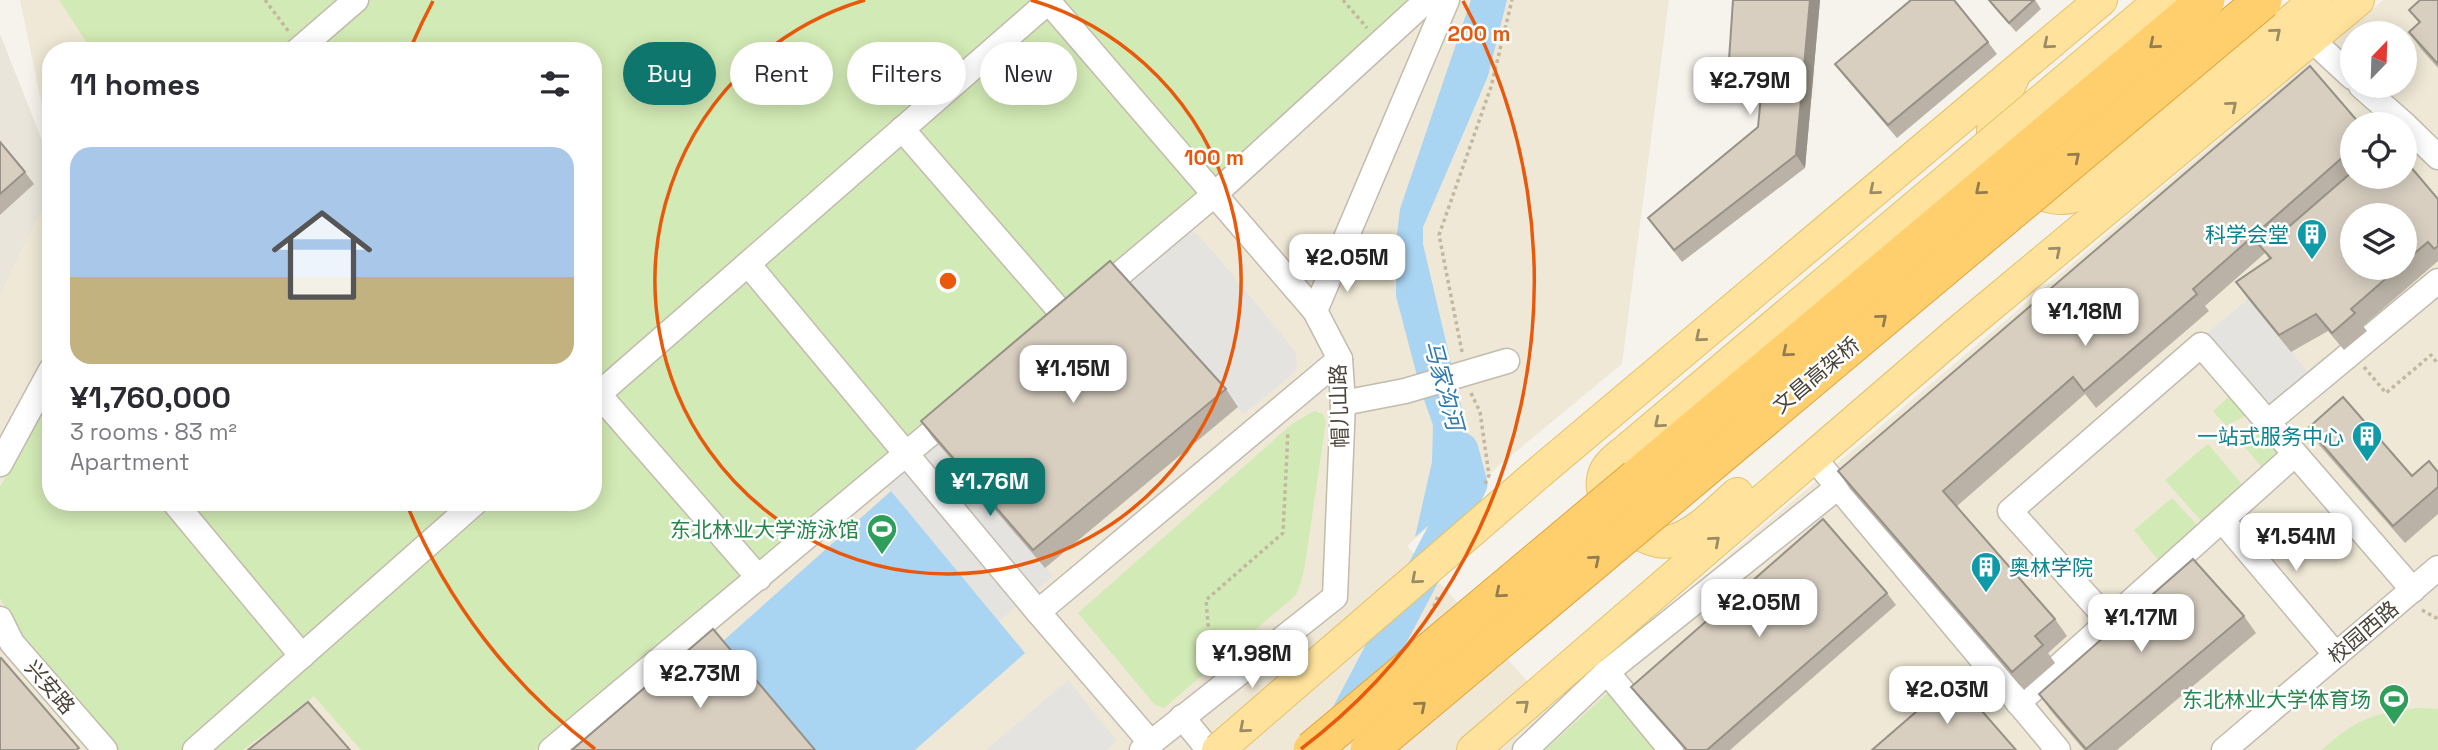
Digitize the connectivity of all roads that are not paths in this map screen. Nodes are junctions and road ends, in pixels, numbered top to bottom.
1 (356, 0) edge
2 (1427, 0) edge
3 (1447, 0) edge
4 (2101, 0) edge
5 (2161, 0) edge
6 (2206, 0) edge
7 (2263, 0) edge
8 (2316, 0) edge
9 (2358, 0) edge
10 (1048, 1) edge
11 (2312, 40) junction
12 (310, 42) edge
13 (2340, 66) edge
14 (2015, 71) junction
15 (2375, 98) edge
16 (2390, 112) edge
17 (902, 129) junction
18 (2417, 137) edge
19 (2438, 157) edge
20 (1215, 194) junction
21 (748, 264) junction
22 (2438, 281) edge
23 (1315, 311) junction
24 (1067, 319) junction
25 (1956, 334) junction
26 (1047, 335) edge
27 (1340, 359) junction
28 (1507, 361) dead end
29 (42, 387) edge
30 (602, 387) edge
31 (976, 395) edge
32 (602, 401) edge
33 (1343, 404) junction
34 (2268, 422) junction
35 (906, 454) junction
36 (2294, 455) junction
37 (1813, 457) junction
38 (0, 464) edge
39 (1838, 487) junction
40 (181, 511) edge
41 (466, 511) edge
42 (2222, 520) junction
43 (2438, 568) edge
44 (759, 578) junction
45 (2413, 590) junction
46 (1038, 612) junction
47 (0, 619) edge
48 (2110, 622) junction
49 (2336, 655) junction
50 (302, 656) junction
51 (1606, 672) junction
52 (2018, 703) junction
53 (1182, 717) junction
54 (1147, 746) edge
55 (105, 750) edge
56 (195, 750) edge
57 (551, 750) edge
58 (1182, 750) edge
59 (1209, 750) edge
60 (1218, 750) edge
61 (1312, 750) edge
62 (1368, 750) edge
63 (1473, 750) edge
64 (1525, 750) edge
65 (1671, 750) edge
66 (2058, 750) edge
67 (2224, 750) edge

1 - 12 street
2 - 20 street
3 - 23 street
4 -> 14 main road
5 -> 25 main road, bridge
6 -> 61 highway, 文昌高架桥, bridge
62 -> 7 highway, 文昌高架桥, bridge
14 -> 8 main road
9 - 11 main road
10 - 17 street
10 - 20 street, 帽儿山路
11 - 13 street
25 -> 11 main road
14 -> 60 main road, bridge
15 - 16 street
17 - 21 street
17 - 24 street
18 - 19 street
20 - 23 street, 帽儿山路
20 - 24 street
21 - 30 street
21 - 35 street
22 - 34 street
23 - 27 street, 帽儿山路
24 - 26 street
25 - 37 main road
27 - 33 street, 帽儿山路
27 - 46 street
28 - 33 street
29 - 38 street
31 - 35 street
32 - 44 street
33 - 53 street, 帽儿山路
34 - 36 street
34 - 48 street
35 - 44 street
35 - 46 street
36 - 42 street
36 - 45 street
37 - 39 street
63 -> 37 main road
39 - 51 street
39 - 52 street
40 - 50 street
41 - 50 street
42 - 48 street
42 - 49 street
43 - 45 street, 校园西路
44 - 57 street
45 - 49 street, 校园西路
46 - 54 street
47 - 55 street, 兴安路
48 - 52 street
49 - 67 street, 校园西路
50 - 56 street
51 - 64 street
51 - 65 street
52 - 66 street
53 - 54 street, 帽儿山路
53 - 58 street
53 - 59 street

